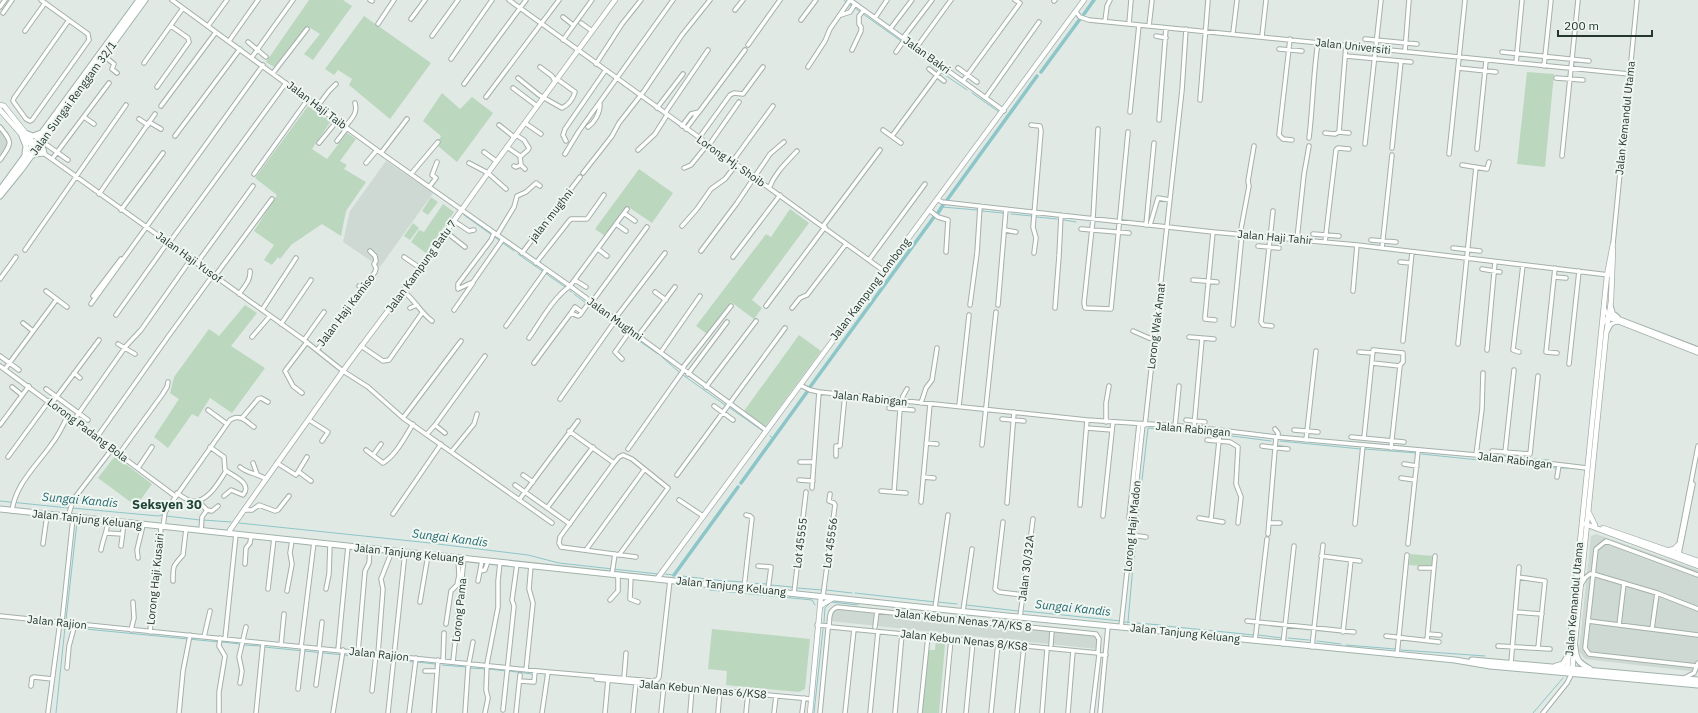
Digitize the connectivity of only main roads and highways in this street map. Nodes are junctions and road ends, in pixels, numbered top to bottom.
1 (139, 0) edge
2 (145, 0) edge
3 (135, 9) junction
4 (106, 48) junction
5 (63, 112) junction
6 (43, 131) junction
7 (35, 147) junction
8 (24, 157) junction
9 (30, 157) junction
10 (0, 190) edge
11 (0, 196) edge
12 (0, 510) edge
13 (1575, 647) road end
14 (1569, 654) road end
15 (1456, 660) junction
16 (1553, 667) junction
17 (1592, 670) junction
18 (1570, 671) junction
19 (1698, 680) edge
20 (1698, 686) edge

1 - 3 main road, Jalan Sungai Renggam 32/1
2 - 3 main road, Jalan Sungai Renggam 32/1
3 - 4 main road, Jalan Sungai Renggam 32/1
4 - 5 main road, Jalan Sungai Renggam 32/1
4 - 6 main road, Jalan Sungai Renggam 32/1
5 - 7 main road, Jalan Sungai Renggam 32/1
5 - 9 main road
6 - 7 main road, Jalan Sungai Renggam 32/1
6 - 8 main road
7 - 8 main road, Jalan Sungai Renggam 32/1
7 - 9 main road, Jalan Sungai Renggam 32/1
8 - 10 main road, Jalan Sungai Renggam 32/1
9 - 11 main road, Jalan Sungai Renggam 32/1
12 - 15 main road, Jalan Tanjung Keluang
13 - 17 main road
14 - 16 main road
15 - 16 main road, Jalan Tanjung Keluang
15 - 18 main road, Jalan Tanjung Keluang
16 - 18 main road, Jalan Tanjung Keluang
17 - 18 main road
17 - 19 main road
18 - 20 main road

